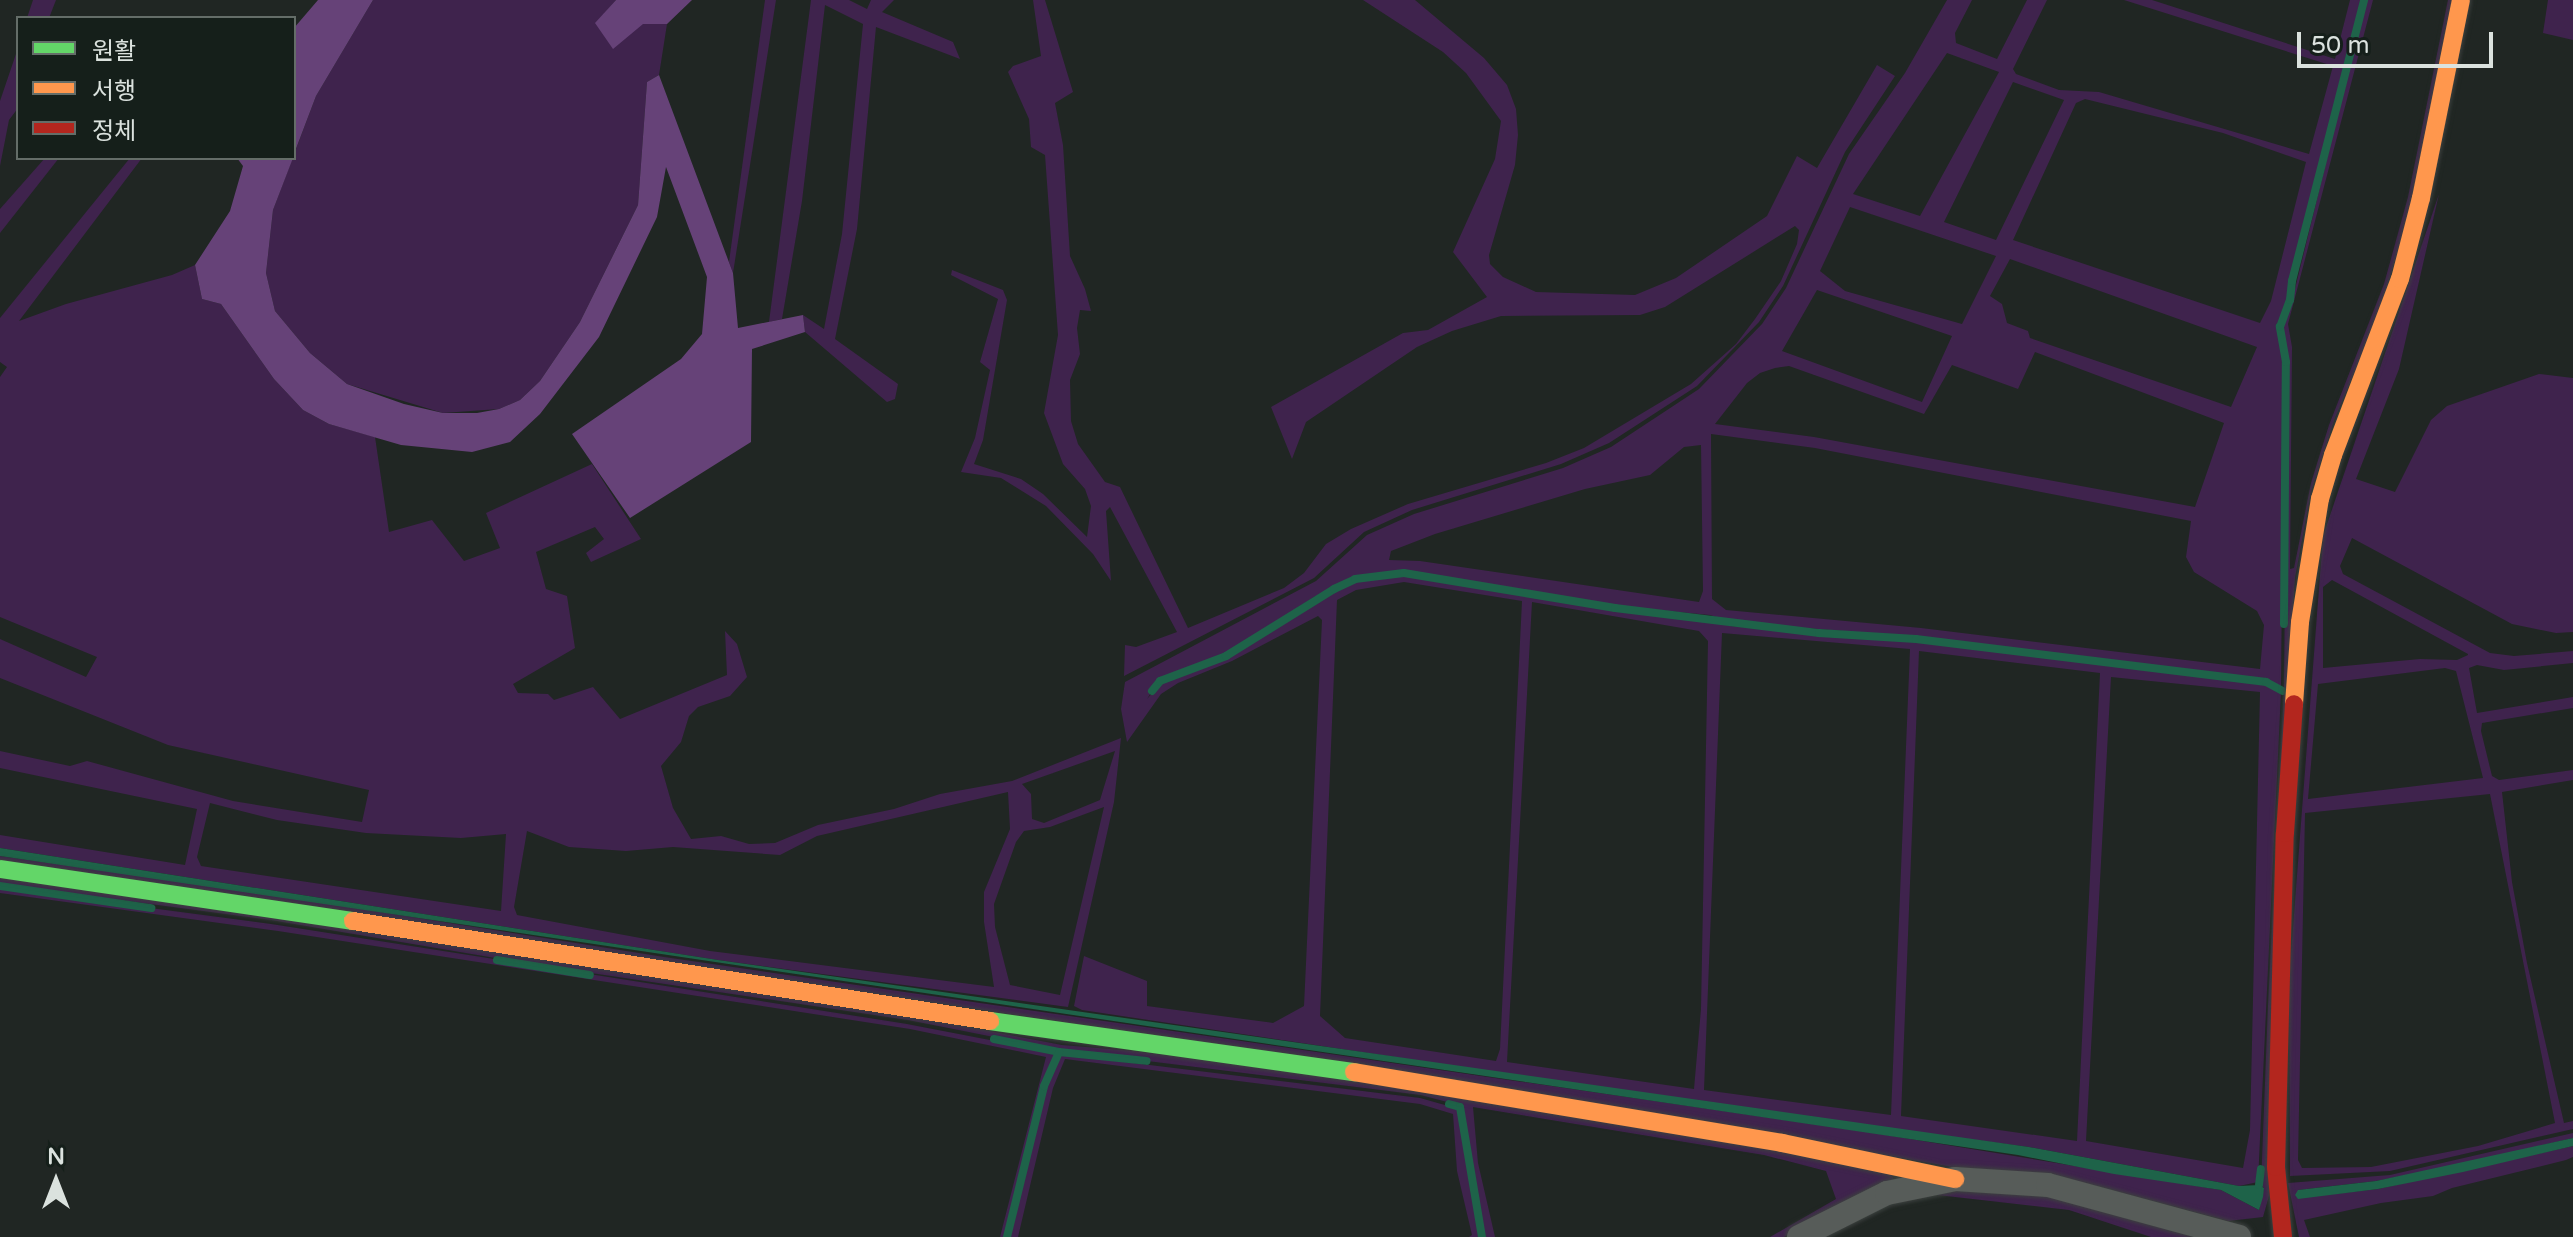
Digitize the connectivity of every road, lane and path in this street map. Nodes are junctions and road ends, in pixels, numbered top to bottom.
1 (2461, 0) edge
2 (0, 869) edge
3 (1955, 1179) junction
4 (1799, 1237) edge
5 (2239, 1237) edge
6 (2283, 1237) edge

1 - 6 street
2 - 3 street
3 - 4 street
3 - 5 street

